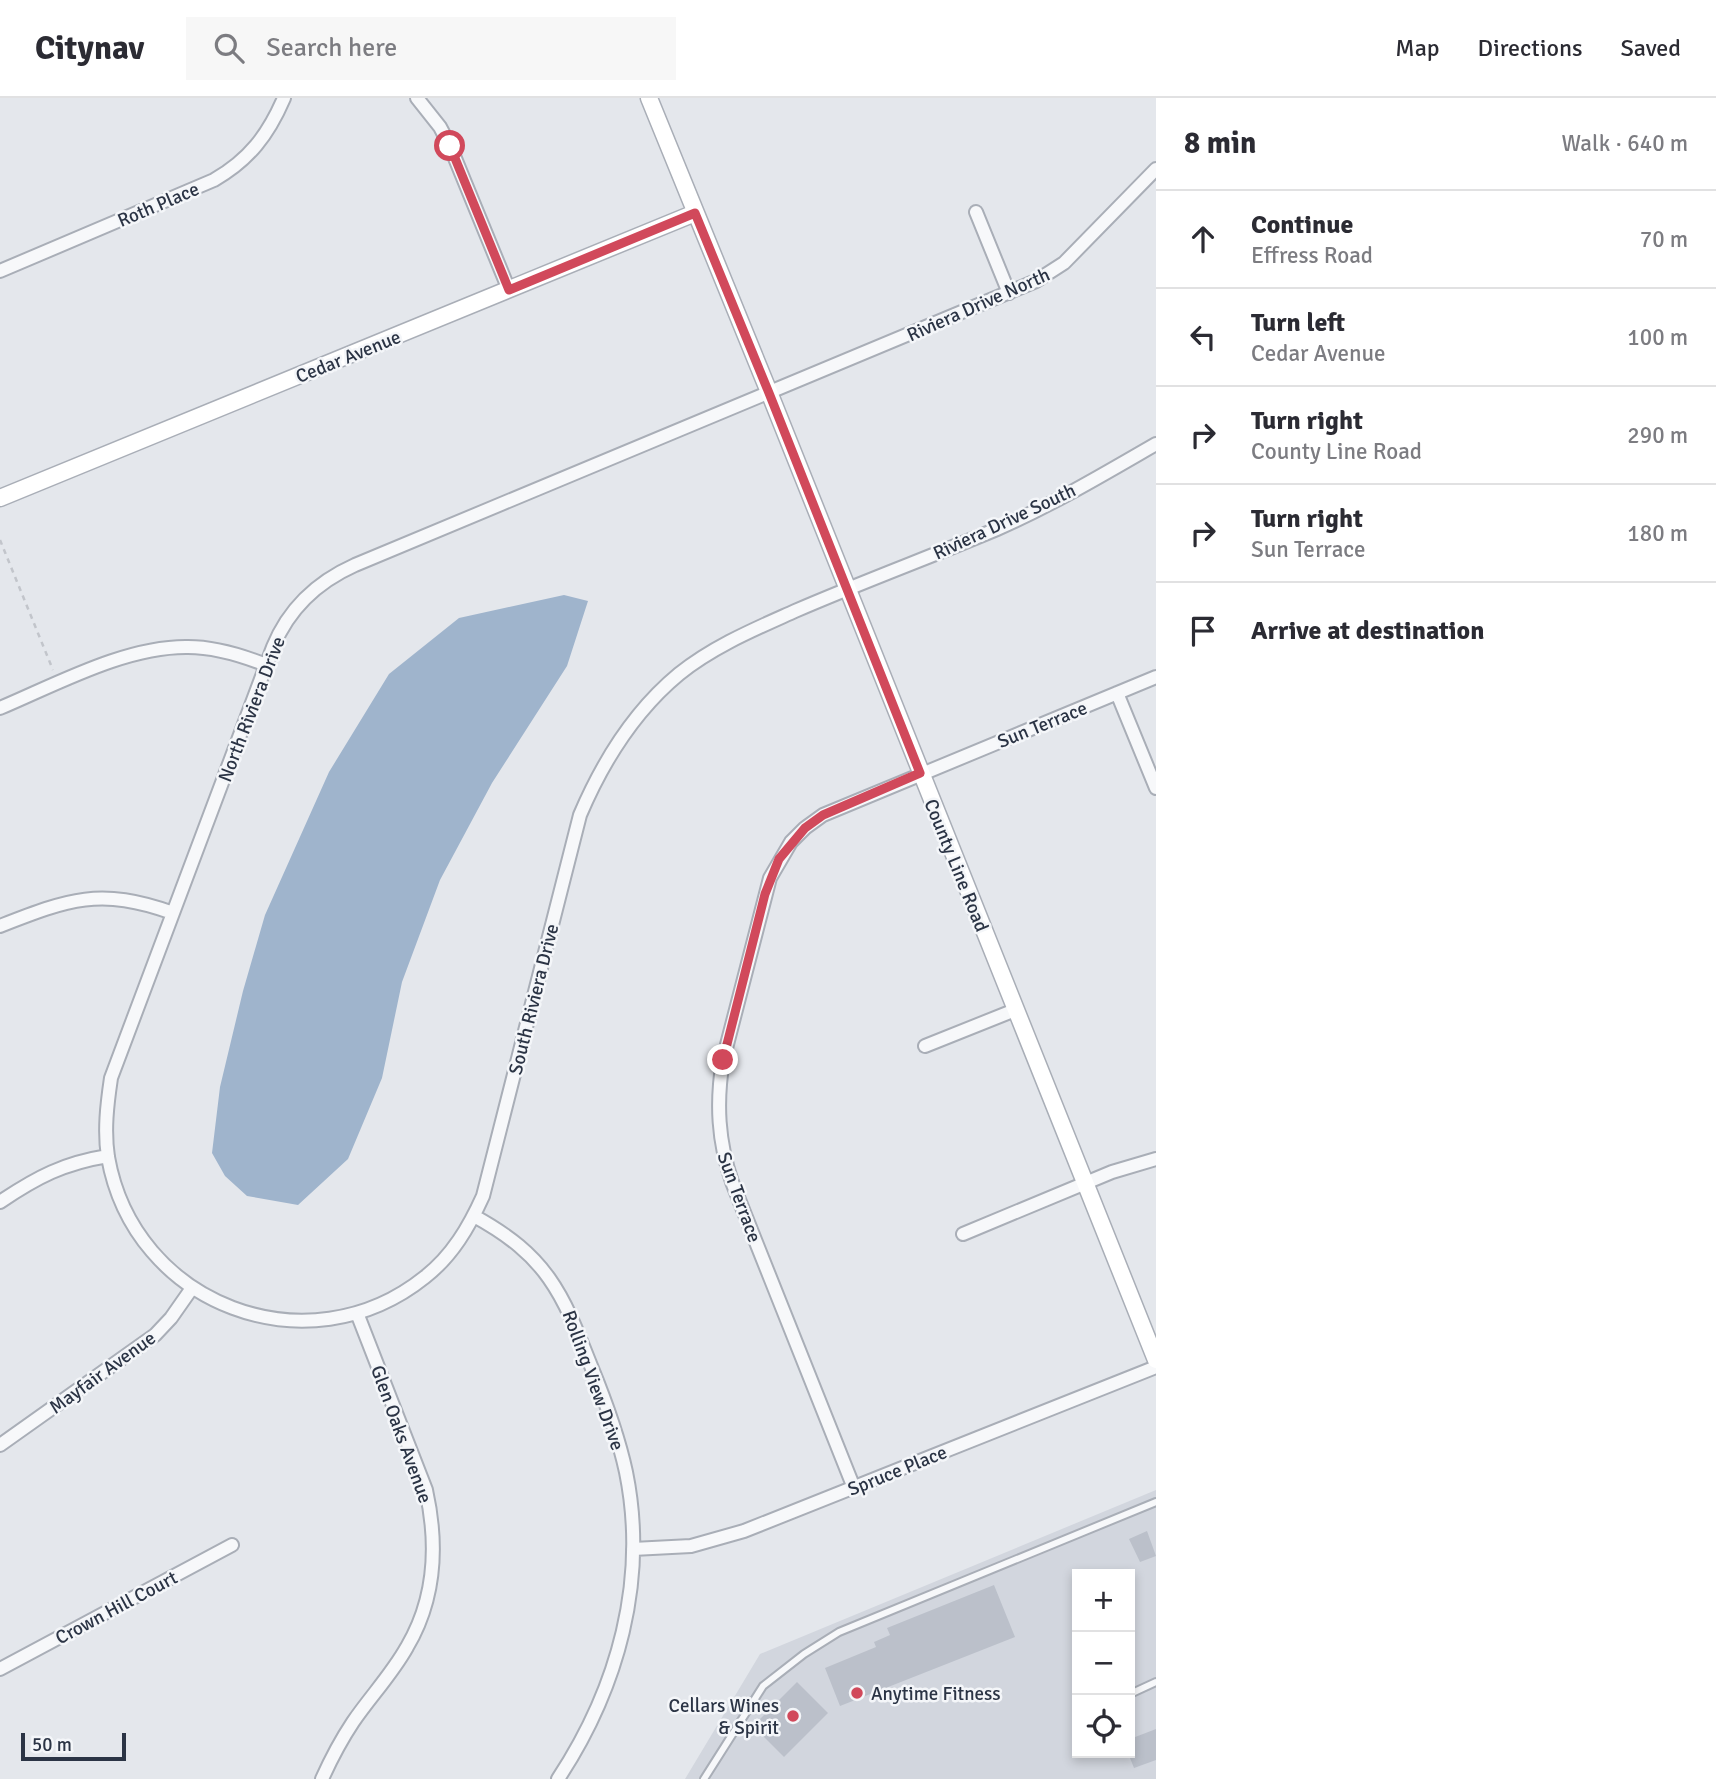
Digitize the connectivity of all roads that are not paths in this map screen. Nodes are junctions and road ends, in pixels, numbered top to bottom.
1 (284, 98) edge
2 (417, 98) edge
3 (649, 98) edge
4 (1156, 169) edge
5 (976, 212) dead end
6 (695, 213) junction
7 (0, 271) edge
8 (509, 290) junction
9 (1009, 293) junction
10 (769, 393) junction
11 (1156, 444) edge
12 (0, 498) edge
13 (847, 588) junction
14 (266, 665) junction
15 (1156, 677) edge
16 (1117, 693) junction
17 (0, 708) edge
18 (920, 773) junction
19 (1156, 788) edge
20 (173, 913) junction
21 (0, 926) edge
22 (1015, 1010) junction
23 (925, 1046) dead end
24 (108, 1156) junction
25 (1156, 1159) edge
26 (1085, 1183) junction
27 (0, 1202) edge
28 (474, 1216) junction
29 (963, 1234) dead end
30 (192, 1288) junction
31 (357, 1313) junction
32 (1156, 1360) edge
33 (1156, 1367) edge
34 (0, 1446) edge
35 (854, 1488) junction
36 (1156, 1502) edge
37 (232, 1545) dead end
38 (633, 1549) junction
39 (0, 1669) edge
40 (1156, 1682) edge
41 (1135, 1691) edge
42 (322, 1779) edge
43 (558, 1779) edge
44 (704, 1779) edge

1 - 7 street, Roth Place
2 - 8 street
3 - 6 street, County Line Road
4 - 9 street, Riviera Drive North
5 - 9 street
6 - 8 street, Cedar Avenue
6 - 10 street, County Line Road
8 - 12 street, Cedar Avenue
9 - 10 street, Riviera Drive North
10 - 13 street, County Line Road
10 - 14 street, North Riviera Drive
11 - 13 street, Riviera Drive South
13 - 18 street, County Line Road
13 - 28 street, South Riviera Drive
14 - 17 street
14 - 20 street, North Riviera Drive
15 - 16 street, Sun Terrace
16 - 18 street, Sun Terrace
16 - 19 street
18 - 22 street, County Line Road
18 - 35 street, Sun Terrace
20 - 21 street
20 - 24 street, North Riviera Drive
22 - 23 street
22 - 26 street, County Line Road
24 - 27 street
24 - 30 street, North Riviera Drive
25 - 26 street
26 - 29 street
26 - 32 street, County Line Road
28 - 31 street, South Riviera Drive
28 - 38 street, Rolling View Drive
30 - 31 street, South Riviera Drive
30 - 34 street, Mayfair Avenue
31 - 42 street, Glen Oaks Avenue
33 - 35 street, Spruce Place
35 - 38 street, Spruce Place
36 - 44 lane
37 - 39 street, Crown Hill Court
38 - 43 street, Rolling View Drive
40 - 41 lane

